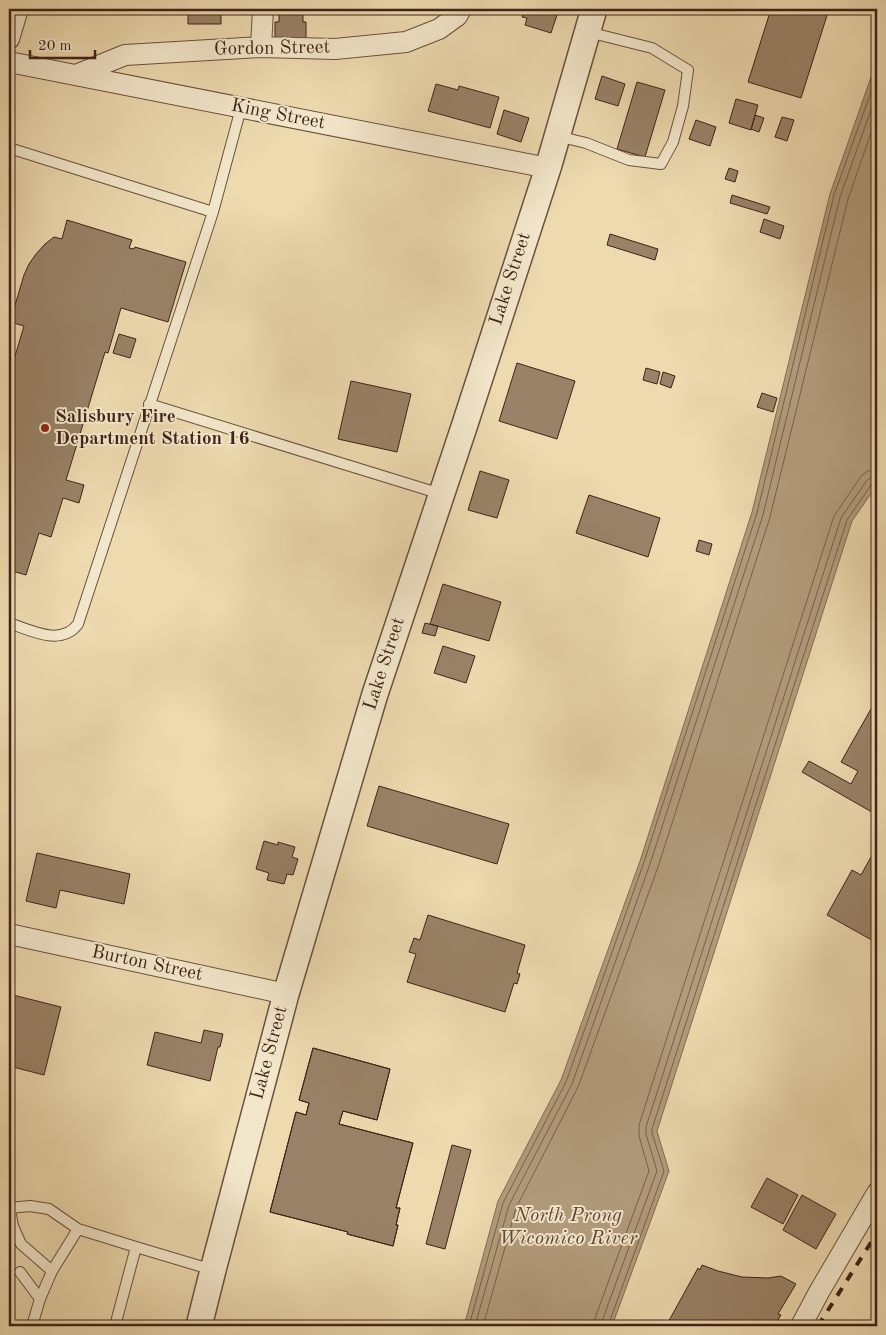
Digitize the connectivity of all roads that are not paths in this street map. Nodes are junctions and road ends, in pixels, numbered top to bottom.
1 (18, 9) edge
2 (263, 9) edge
3 (461, 9) edge
4 (590, 20) edge
5 (9, 39) edge
6 (261, 47) junction
7 (9, 62) edge
8 (76, 75) junction
9 (241, 108) junction
10 (557, 136) junction
11 (9, 148) edge
12 (548, 168) junction
13 (213, 212) junction
14 (149, 404) junction
15 (441, 494) junction
16 (9, 624) edge
17 (9, 934) edge
18 (286, 994) junction
19 (877, 1193) edge
20 (9, 1208) edge
21 (78, 1229) junction
22 (136, 1247) junction
23 (212, 1270) junction
24 (52, 1271) junction
25 (20, 1272) dead end
26 (40, 1299) junction
27 (32, 1326) edge
28 (115, 1326) edge
29 (199, 1326) edge
30 (801, 1326) edge

1 - 5 street
2 - 6 street
3 - 6 street, Gordon Street
4 - 10 street, Lake Street
4 - 10 lane
6 - 8 street, Gordon Street
7 - 8 street, King Street
8 - 9 street, King Street
9 - 12 street, King Street
9 - 13 lane
10 - 12 street, Lake Street
11 - 13 lane
12 - 15 street, Lake Street
13 - 14 lane
14 - 15 lane
14 - 16 lane
15 - 18 street, Lake Street
17 - 18 street, Burton Street
18 - 23 street, Lake Street
19 - 30 street
20 - 21 lane
20 - 24 lane
21 - 22 lane
21 - 24 lane
22 - 23 lane
22 - 28 lane
23 - 29 street, Lake Street
24 - 26 lane
25 - 26 lane
26 - 27 lane

